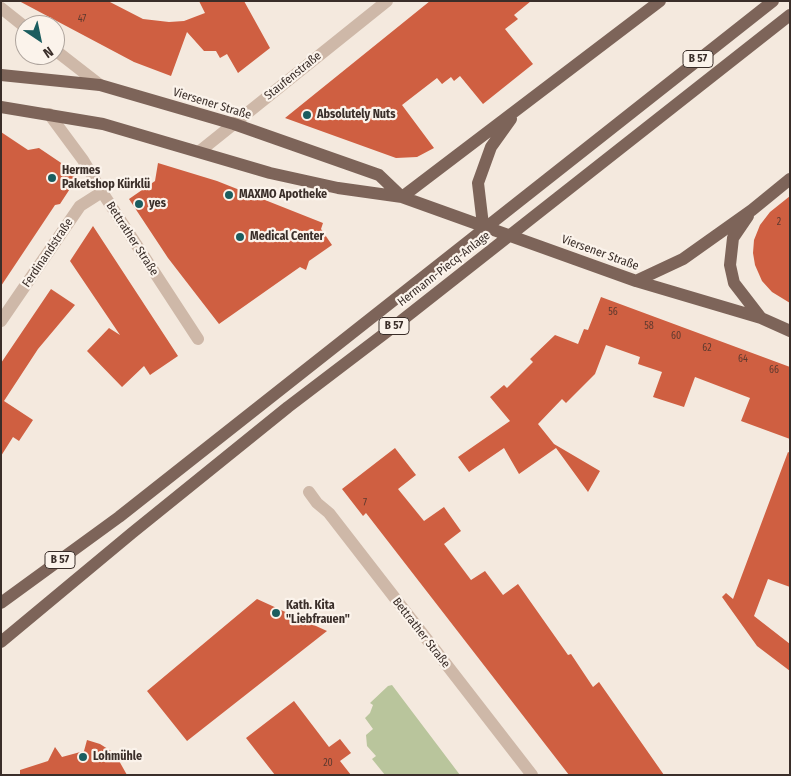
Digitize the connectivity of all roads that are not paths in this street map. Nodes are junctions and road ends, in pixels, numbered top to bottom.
1 (387, 1) edge
2 (660, 1) edge
3 (773, 1) edge
4 (1, 8) edge
5 (790, 15) edge
6 (15, 19) edge
7 (65, 58) edge
8 (1, 76) edge
9 (100, 84) junction
10 (1, 107) edge
11 (520, 107) junction
12 (49, 114) junction
13 (234, 124) junction
14 (200, 152) junction
15 (790, 179) edge
16 (102, 192) junction
17 (402, 197) junction
18 (752, 210) junction
19 (483, 225) junction
20 (636, 281) junction
21 (761, 318) junction
22 (1, 321) edge
23 (790, 331) edge
24 (198, 339) dead end
25 (309, 492) dead end
26 (1, 603) edge
27 (1, 642) edge
28 (532, 775) edge

1 - 13 street, Staufenstraße
2 - 11 main road
3 - 26 main road, Hermann-Piecq-Anlage / B 57
4 - 6 street
5 - 27 main road, Hermann-Piecq-Anlage / B 57
7 - 9 street
8 - 9 main road, Viersener Straße
9 - 13 main road, Viersener Straße
10 - 12 main road, Viersener Straße
11 - 17 main road
11 - 19 main road
12 - 14 main road, Viersener Straße
12 - 16 street, Bettrather Straße
13 - 14 street, Staufenstraße
13 - 17 main road, Viersener Straße
14 - 17 main road, Viersener Straße
15 - 18 main road
16 - 22 street, Ferdinandstraße
16 - 24 street, Bettrather Straße
17 - 19 main road, Viersener Straße
18 - 20 main road
18 - 21 main road
19 - 20 main road, Viersener Straße
20 - 21 main road, Viersener Straße
21 - 23 main road, Viersener Straße
25 - 28 street, Bettrather Straße

